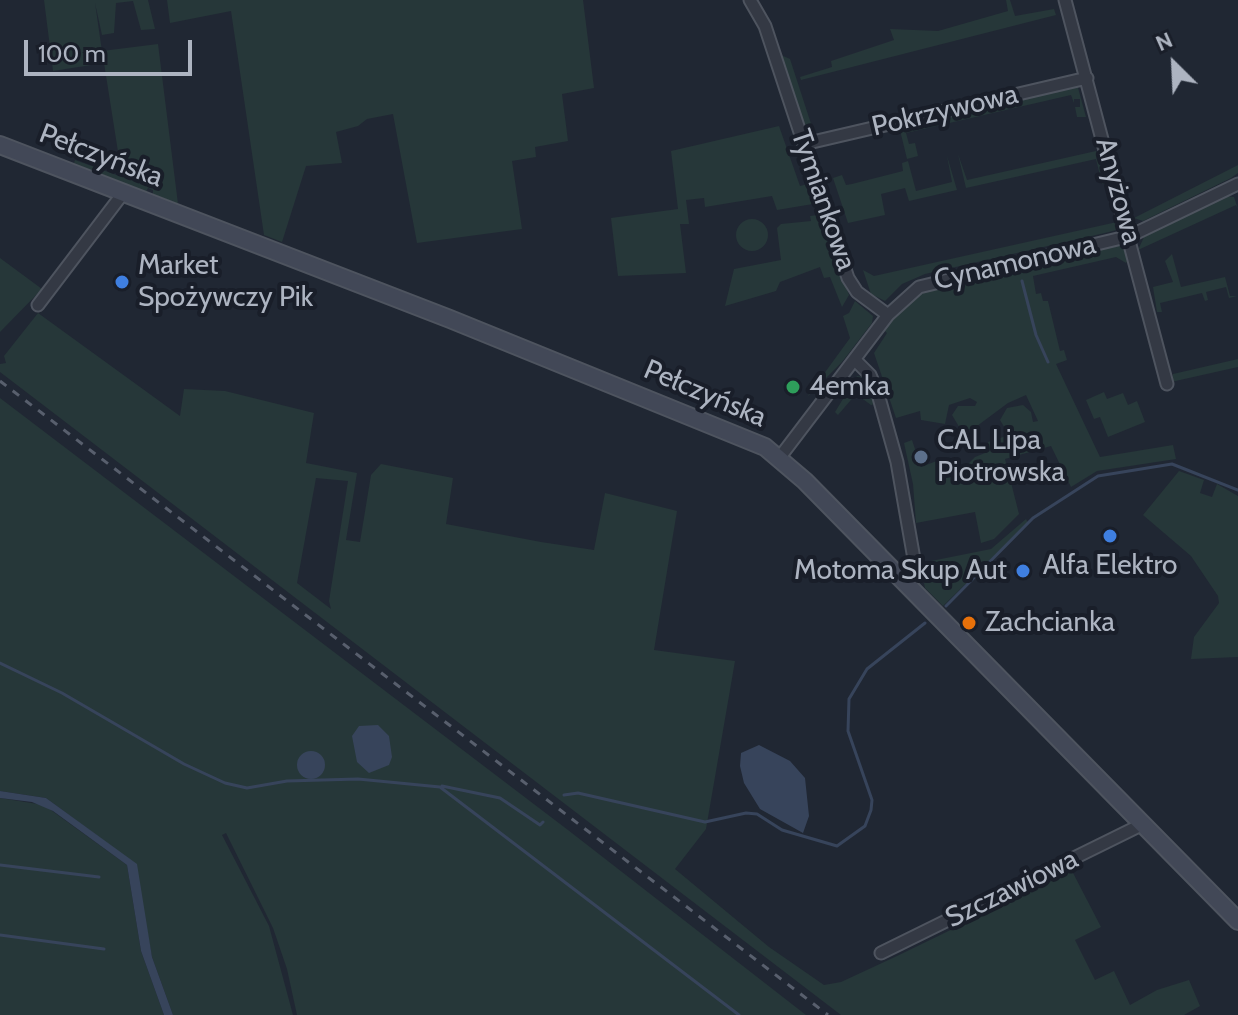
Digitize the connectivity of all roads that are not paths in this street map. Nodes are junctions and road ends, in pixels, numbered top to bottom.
1 (750, 0) edge
2 (1065, 0) edge
3 (1087, 78) junction
4 (804, 144) junction
5 (0, 145) edge
6 (1238, 184) edge
7 (124, 192) junction
8 (1130, 236) junction
9 (38, 305) dead end
10 (888, 315) junction
11 (855, 360) junction
12 (1167, 384) dead end
13 (780, 457) junction
14 (914, 559) dead end
15 (1143, 824) junction
16 (1238, 921) edge
17 (881, 953) dead end

1 - 4 street, Tymiankowa
2 - 3 street, Anyżowa
3 - 4 street, Pokrzywowa
3 - 8 street, Anyżowa
4 - 10 street, Tymiankowa
5 - 7 main road, Pełczyńska
6 - 8 street, Cynamonowa
7 - 9 street
7 - 13 main road, Pełczyńska
8 - 10 street, Cynamonowa
8 - 12 street, Anyżowa
10 - 11 street
11 - 13 street
11 - 14 street
13 - 15 main road, Pełczyńska
15 - 16 main road, Pełczyńska
15 - 17 street, Szczawiowa

